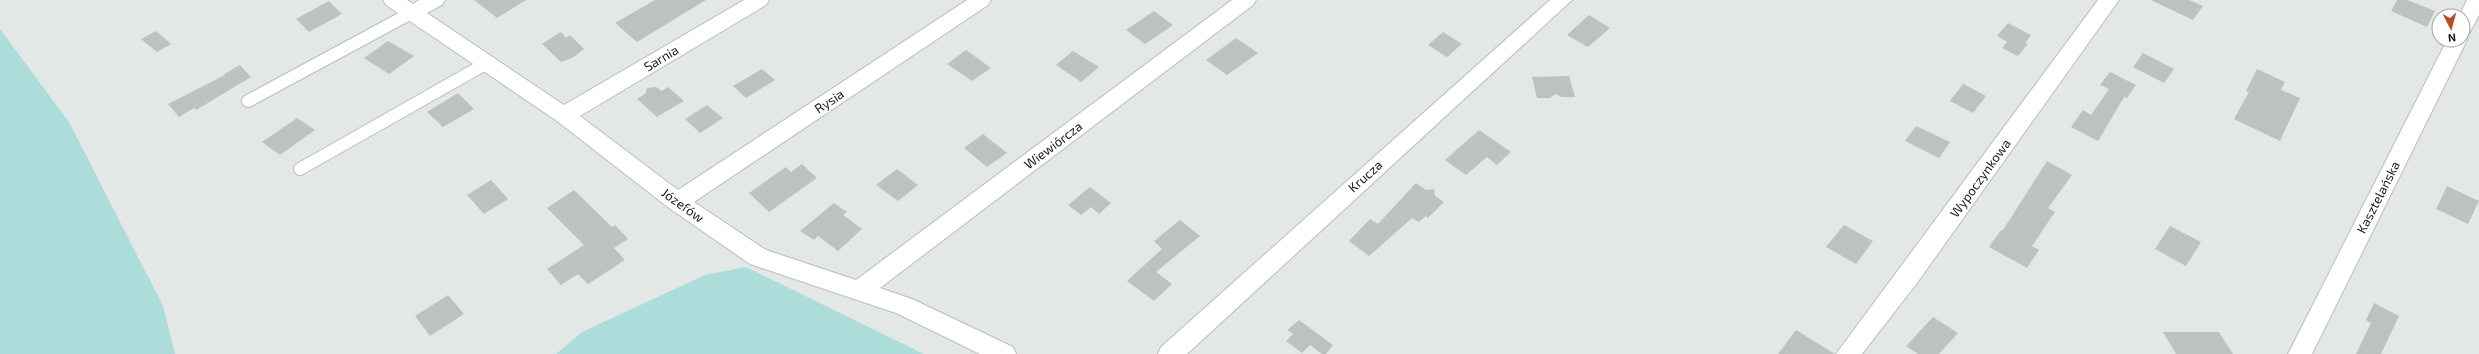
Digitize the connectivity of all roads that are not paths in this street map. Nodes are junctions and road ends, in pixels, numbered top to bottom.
1 (392, 0) edge
2 (435, 0) edge
3 (759, 0) edge
4 (981, 0) edge
5 (1246, 0) edge
6 (1562, 0) edge
7 (2109, 0) edge
8 (2477, 0) edge
9 (413, 12) junction
10 (2471, 12) edge
11 (2453, 48) edge
12 (487, 63) junction
13 (248, 101) dead end
14 (564, 115) junction
15 (300, 169) dead end
16 (677, 202) junction
17 (860, 290) junction
18 (1004, 354) edge
19 (1170, 354) edge
20 (1848, 354) edge
21 (2300, 354) edge

1 - 9 street, Józefów
2 - 9 street
3 - 14 street, Sarnia
4 - 16 street, Rysia
5 - 17 street, Wiewiórcza
6 - 19 street, Krucza
7 - 20 street, Wypoczynkowa
8 - 10 street
9 - 12 street, Józefów
9 - 13 lane
11 - 21 street, Kasztelańska
12 - 14 street, Józefów
12 - 15 lane
14 - 16 street, Józefów
16 - 17 street, Józefów
17 - 18 street, Józefów

